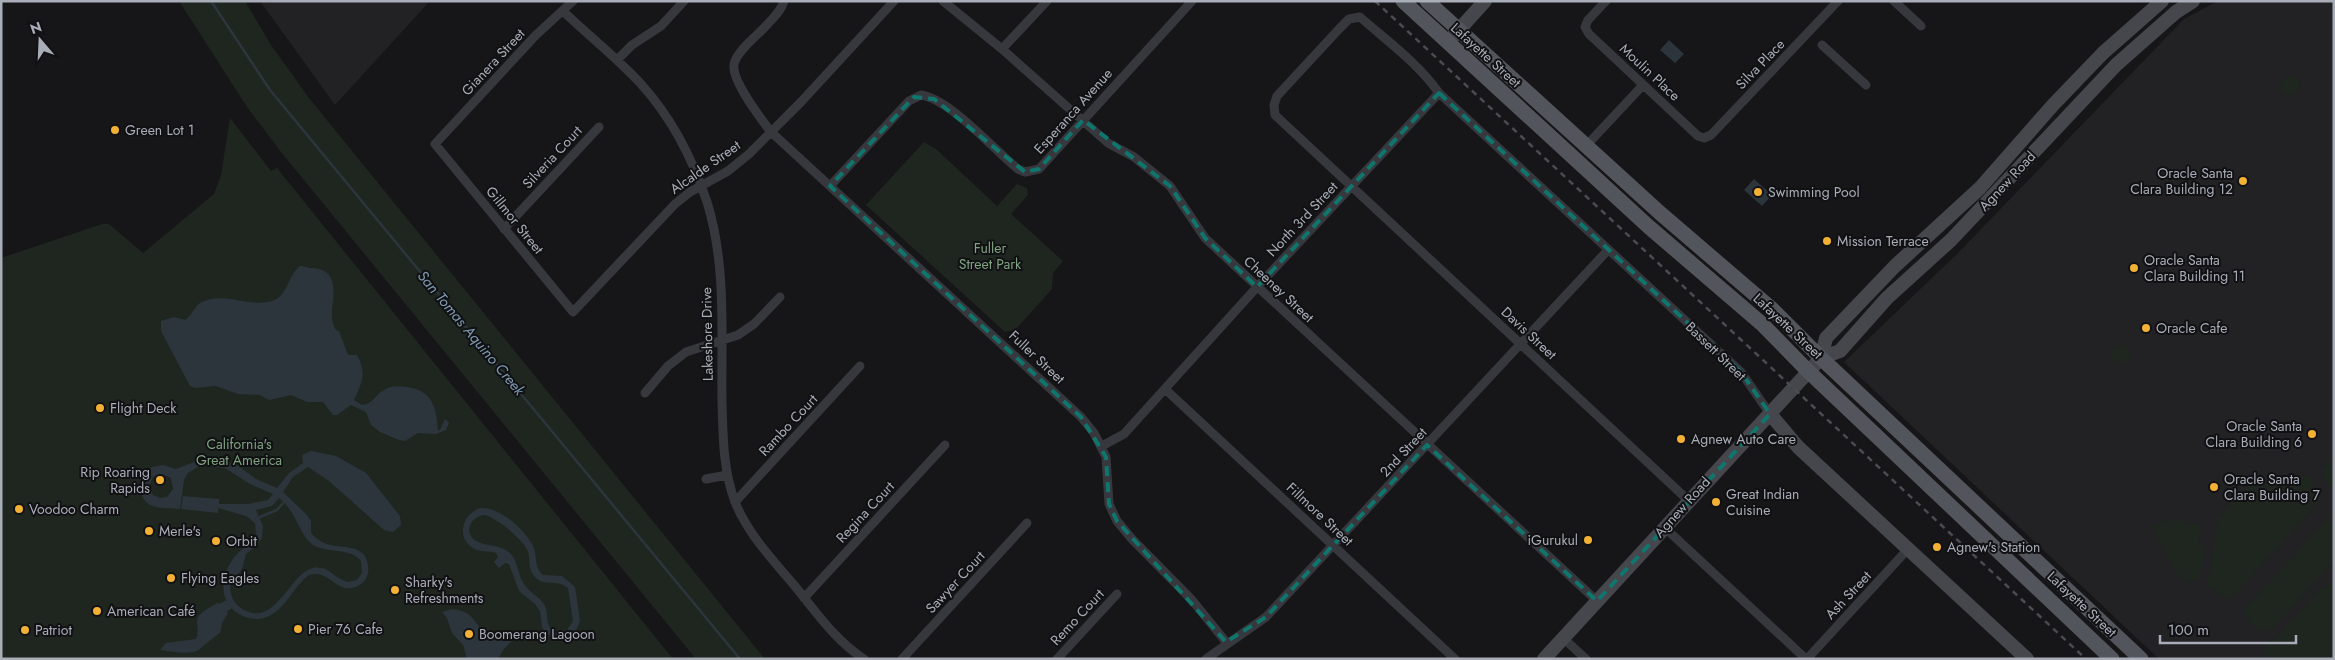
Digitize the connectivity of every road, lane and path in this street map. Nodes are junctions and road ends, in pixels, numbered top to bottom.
1 (573, 1) edge
2 (684, 1) edge
3 (784, 1) edge
4 (894, 1) edge
5 (943, 1) edge
6 (1047, 1) edge
7 (1192, 1) edge
8 (1403, 1) edge
9 (1427, 1) edge
10 (1485, 1) edge
11 (1606, 1) edge
12 (1838, 1) edge
13 (1894, 1) edge
14 (2162, 1) edge
15 (2192, 1) edge
16 (564, 12) junction
17 (1921, 26) dead end
18 (1459, 30) junction
19 (1448, 42) junction
20 (1822, 45) dead end
21 (1002, 49) junction
22 (617, 60) junction
23 (1643, 85) junction
24 (1866, 85) dead end
25 (1439, 93) junction
26 (1083, 120) junction
27 (599, 126) dead end
28 (770, 131) junction
29 (1698, 136) joint
30 (435, 144) joint
31 (1586, 146) junction
32 (701, 185) junction
33 (830, 186) junction
34 (1352, 186) junction
35 (504, 229) junction
36 (1608, 250) junction
37 (1257, 287) junction
38 (780, 297) dead end
39 (573, 312) joint
40 (721, 341) junction
41 (1520, 344) junction
42 (1821, 358) junction
43 (860, 366) dead end
44 (1808, 371) junction
45 (1165, 389) junction
46 (645, 393) dead end
47 (1770, 414) junction
48 (945, 445) dead end
49 (1102, 446) junction
50 (1427, 446) junction
51 (727, 475) junction
52 (706, 479) dead end
53 (1688, 500) junction
54 (735, 502) junction
55 (1027, 523) dead end
56 (1664, 527) junction
57 (1334, 546) junction
58 (1908, 549) junction
59 (1116, 594) dead end
60 (804, 598) junction
61 (1597, 600) junction
62 (1563, 638) junction
63 (1226, 642) junction
64 (864, 659) edge
65 (902, 659) edge
66 (1057, 659) edge
67 (1206, 659) edge
68 (1455, 659) edge
69 (1544, 659) edge
70 (1586, 659) edge
71 (1807, 659) edge
72 (2026, 659) edge
73 (2112, 659) edge
74 (2141, 659) edge

1 - 16 street, Gianera Street
2 - 22 street
3 - 28 street, Fuller Street
4 - 28 street, Alcalde Street
5 - 21 street, Cheeney Street
6 - 21 street
7 - 26 street, Esperanca Avenue
8 - 19 main road, Lafayette Street
9 - 18 main road, Lafayette Street
10 - 18 main road
11 - 23 street, Moulin Place
12 - 29 street, Silva Place
13 - 17 street
14 - 42 main road, Agnew Road
15 - 42 main road, Agnew Road
16 - 22 street, Lakeshore Drive
16 - 30 street, Gianera Street
18 - 19 main road
18 - 31 main road, Lafayette Street
19 - 44 main road, Lafayette Street
20 - 24 street
21 - 26 street, Cheeney Street
22 - 32 street, Lakeshore Drive
23 - 29 street, Moulin Place
23 - 31 street
25 - 34 street, North 3rd Street
25 - 34 street, Davis Street
25 - 36 street, Bassett Street
26 - 33 street, Esperanca Avenue
26 - 37 street, Cheeney Street
27 - 35 street, Silveria Court
28 - 32 street, Alcalde Street
28 - 33 street, Fuller Street
30 - 35 street, Gillmor Street
31 - 42 main road, Lafayette Street
32 - 39 street, Alcalde Street
32 - 40 street, Lakeshore Drive
33 - 49 street, Fuller Street
34 - 37 street, North 3rd Street
34 - 41 street, Davis Street
35 - 39 street, Gillmor Street
36 - 41 street, 2nd Street
36 - 47 street, Bassett Street
37 - 45 street, North 3rd Street
37 - 50 street, Cheeney Street
38 - 40 street
40 - 46 street
40 - 51 street, Lakeshore Drive
41 - 50 street, 2nd Street
41 - 53 street, Davis Street
42 - 44 main road, Agnew Road
42 - 74 main road, Lafayette Street
43 - 54 street, Rambo Court
44 - 47 main road, Agnew Road
44 - 73 main road, Lafayette Street
45 - 49 street, North 3rd Street
45 - 57 street, Fillmore Street
47 - 53 main road, Agnew Road
47 - 58 main road, Bassett Street
48 - 60 street, Regina Court
49 - 63 street, Fuller Street
50 - 57 street, 2nd Street
50 - 61 street, Cheeney Street
51 - 52 street
51 - 54 street, Lakeshore Drive
53 - 56 main road, Agnew Road
54 - 60 street, Lakeshore Drive
55 - 65 street, Sawyer Court
56 - 61 main road, Agnew Road
56 - 71 street
57 - 63 street, 2nd Street
57 - 68 street, Fillmore Street
58 - 71 street, Ash Street
58 - 72 main road, Bassett Street
59 - 66 street, Remo Court
60 - 64 street, Lakeshore Drive
61 - 62 main road, Agnew Road
62 - 69 main road, Agnew Road
62 - 70 street
63 - 67 street, 2nd Street

